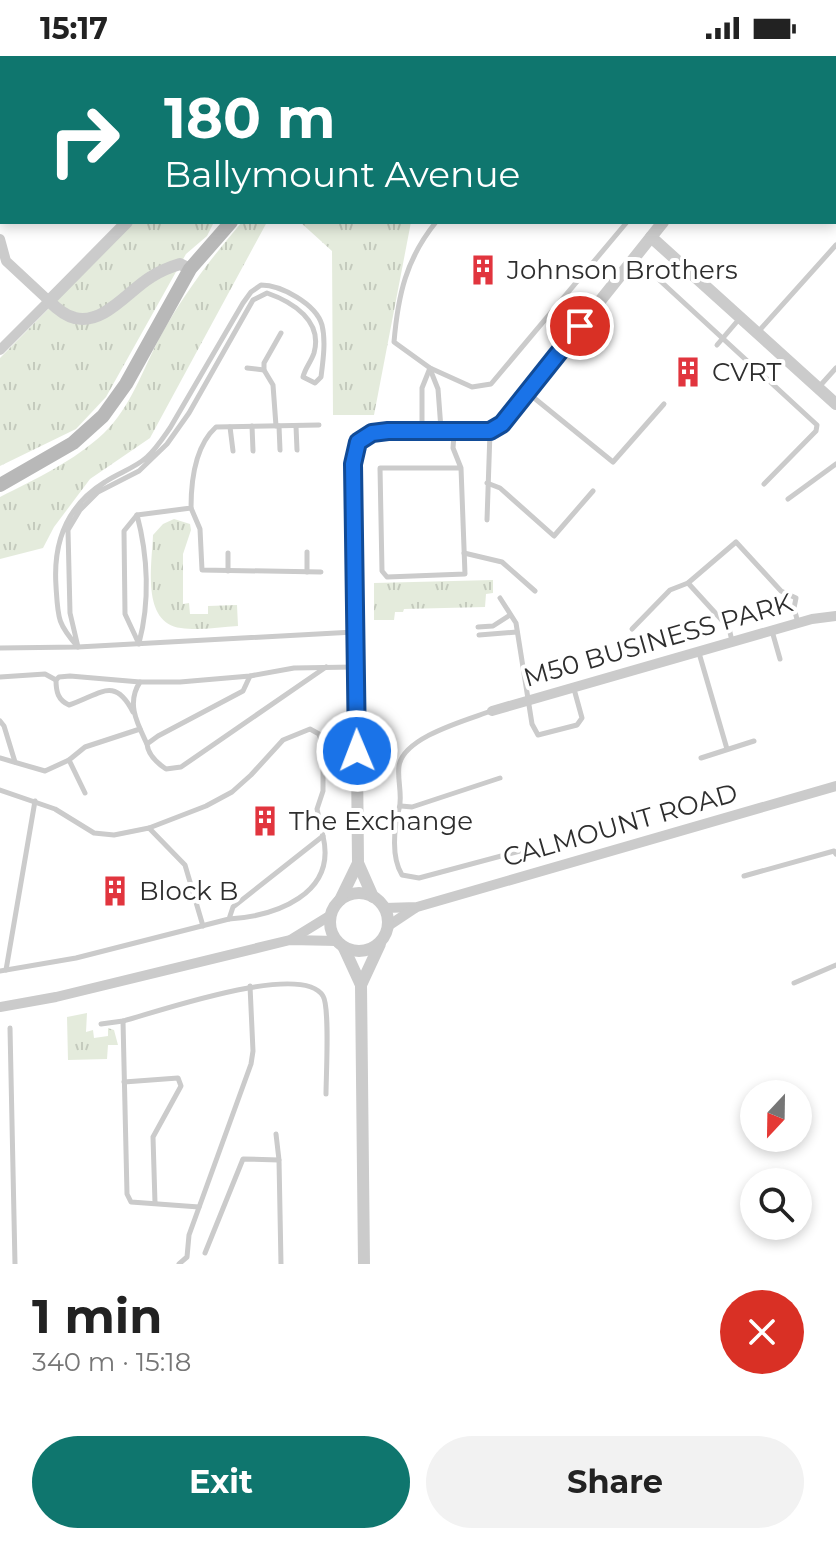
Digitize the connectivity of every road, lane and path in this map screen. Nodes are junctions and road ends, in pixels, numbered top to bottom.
1 (125, 224) edge
2 (229, 224) edge
3 (434, 224) edge
4 (625, 224) edge
5 (661, 224) edge
6 (651, 237) junction
7 (0, 239) edge
8 (836, 245) edge
9 (190, 269) junction
10 (656, 277) dead end
11 (49, 301) junction
12 (741, 317) junction
13 (281, 333) dead end
14 (758, 333) junction
15 (723, 338) junction
16 (717, 345) dead end
17 (0, 350) edge
18 (247, 368) dead end
19 (430, 368) junction
20 (836, 368) edge
21 (264, 370) junction
22 (818, 388) junction
23 (527, 393) junction
24 (664, 404) dead end
25 (836, 404) edge
26 (319, 425) dead end
27 (252, 426) junction
28 (277, 426) junction
29 (296, 426) junction
30 (230, 427) junction
31 (422, 431) junction
32 (448, 431) junction
33 (490, 431) junction
34 (280, 450) dead end
35 (297, 450) dead end
36 (233, 451) dead end
37 (253, 451) dead end
38 (836, 464) edge
39 (461, 468) junction
40 (487, 483) junction
41 (764, 484) dead end
42 (0, 485) edge
43 (593, 491) dead end
44 (788, 499) dead end
45 (191, 508) junction
46 (137, 515) junction
47 (487, 520) dead end
48 (307, 552) dead end
49 (228, 553) dead end
50 (464, 553) junction
51 (228, 571) junction
52 (307, 572) junction
53 (321, 572) dead end
54 (688, 583) junction
55 (535, 591) dead end
56 (500, 598) dead end
57 (510, 615) junction
58 (836, 616) edge
59 (798, 623) junction
60 (478, 627) dead end
61 (632, 629) dead end
62 (771, 630) junction
63 (355, 632) junction
64 (517, 632) junction
65 (479, 635) dead end
66 (732, 642) junction
67 (139, 644) junction
68 (78, 647) junction
69 (0, 648) edge
70 (698, 652) junction
71 (780, 659) dead end
72 (326, 667) junction
73 (355, 667) junction
74 (250, 676) junction
75 (0, 677) edge
76 (56, 680) junction
77 (140, 682) junction
78 (574, 688) junction
79 (529, 701) junction
80 (492, 711) joint
81 (133, 713) junction
82 (0, 721) edge
83 (140, 729) junction
84 (754, 741) dead end
85 (147, 744) junction
86 (727, 749) junction
87 (0, 758) edge
88 (701, 758) dead end
89 (69, 760) junction
90 (16, 763) junction
91 (500, 778) dead end
92 (836, 786) edge
93 (0, 790) edge
94 (85, 793) dead end
95 (35, 801) junction
96 (401, 806) junction
97 (149, 828) junction
98 (323, 836) junction
99 (835, 850) edge
100 (520, 851) dead end
101 (358, 863) junction
102 (744, 876) dead end
103 (373, 897) junction
104 (340, 900) junction
105 (417, 907) junction
106 (385, 908) junction
107 (331, 915) junction
108 (229, 919) junction
109 (203, 926) junction
110 (388, 926) junction
111 (290, 940) junction
112 (380, 943) junction
113 (341, 944) junction
114 (836, 965) edge
115 (3, 971) edge
116 (794, 983) dead end
117 (361, 985) junction
118 (250, 986) junction
119 (0, 1007) edge
120 (123, 1021) junction
121 (101, 1024) dead end
122 (10, 1028) dead end
123 (124, 1082) junction
124 (326, 1094) dead end
125 (276, 1134) dead end
126 (279, 1160) junction
127 (155, 1203) junction
128 (199, 1207) junction
129 (205, 1253) dead end
130 (15, 1264) edge
131 (179, 1264) edge
132 (281, 1264) edge
133 (364, 1264) edge

1 - 11 street
2 - 9 main road
3 - 19 lane
4 - 19 lane
5 - 6 street
6 - 12 street
6 - 23 street
7 - 11 street
8 - 14 lane
9 - 11 street
9 - 42 main road
10 - 15 lane
11 - 17 street
12 - 14 street
12 - 15 lane
13 - 21 lane
14 - 22 street
15 - 16 lane
15 - 41 lane
18 - 21 lane
19 - 31 lane
19 - 32 lane
20 - 22 lane
21 - 28 lane
22 - 25 street
23 - 24 lane
23 - 33 street
26 - 29 lane
27 - 28 lane
27 - 30 lane
27 - 37 lane
28 - 29 lane
28 - 34 lane
29 - 35 lane
30 - 36 lane
30 - 45 lane
31 - 32 street
31 - 63 street
32 - 33 street
32 - 39 lane
33 - 40 lane
38 - 44 lane
39 - 50 lane
39 - 50 lane
40 - 43 lane
40 - 47 lane
45 - 46 lane
45 - 51 lane
46 - 67 lane
46 - 67 lane
48 - 52 lane
49 - 51 lane
50 - 55 lane
51 - 52 lane
52 - 53 lane
54 - 59 lane
54 - 61 lane
54 - 66 lane
56 - 57 lane
57 - 60 lane
57 - 64 lane
58 - 59 street, M50 BUSINESS PARK
59 - 62 street, M50 BUSINESS PARK
62 - 66 street, M50 BUSINESS PARK
62 - 71 lane
63 - 67 lane
63 - 73 street
64 - 65 lane
64 - 79 lane
66 - 70 street, M50 BUSINESS PARK
67 - 68 lane
68 - 68 lane
68 - 69 lane
70 - 78 street, M50 BUSINESS PARK
70 - 86 lane
72 - 73 lane
72 - 74 lane
72 - 85 lane
73 - 101 street
74 - 77 lane
74 - 85 lane
75 - 76 lane
76 - 77 lane
76 - 81 lane
77 - 81 lane
78 - 79 street, M50 BUSINESS PARK
78 - 79 lane
79 - 80 street, M50 BUSINESS PARK
80 - 96 lane
81 - 83 lane
82 - 90 lane
83 - 85 lane
83 - 89 lane
84 - 86 lane
86 - 88 lane
87 - 90 lane
89 - 90 lane
89 - 94 lane
91 - 96 lane
92 - 105 street, CALMOUNT ROAD
93 - 95 lane
95 - 97 lane
95 - 115 lane
96 - 100 lane
97 - 98 lane
97 - 109 lane
98 - 108 lane
98 - 108 lane
99 - 102 lane
101 - 103 street
101 - 104 street
103 - 104 street
103 - 106 street
104 - 107 street
105 - 106 street, CALMOUNT ROAD
105 - 110 street, CALMOUNT ROAD
106 - 110 street
107 - 111 street
107 - 113 street
108 - 109 lane
109 - 115 lane
110 - 112 street
111 - 113 street
111 - 119 street
112 - 113 street
112 - 117 street
113 - 117 street
114 - 116 lane
117 - 133 street
118 - 120 lane
118 - 124 lane
118 - 128 lane
120 - 121 lane
120 - 123 lane
122 - 130 lane
123 - 127 lane
123 - 127 lane
125 - 126 lane
126 - 129 lane
126 - 132 lane
127 - 128 lane
128 - 131 lane

